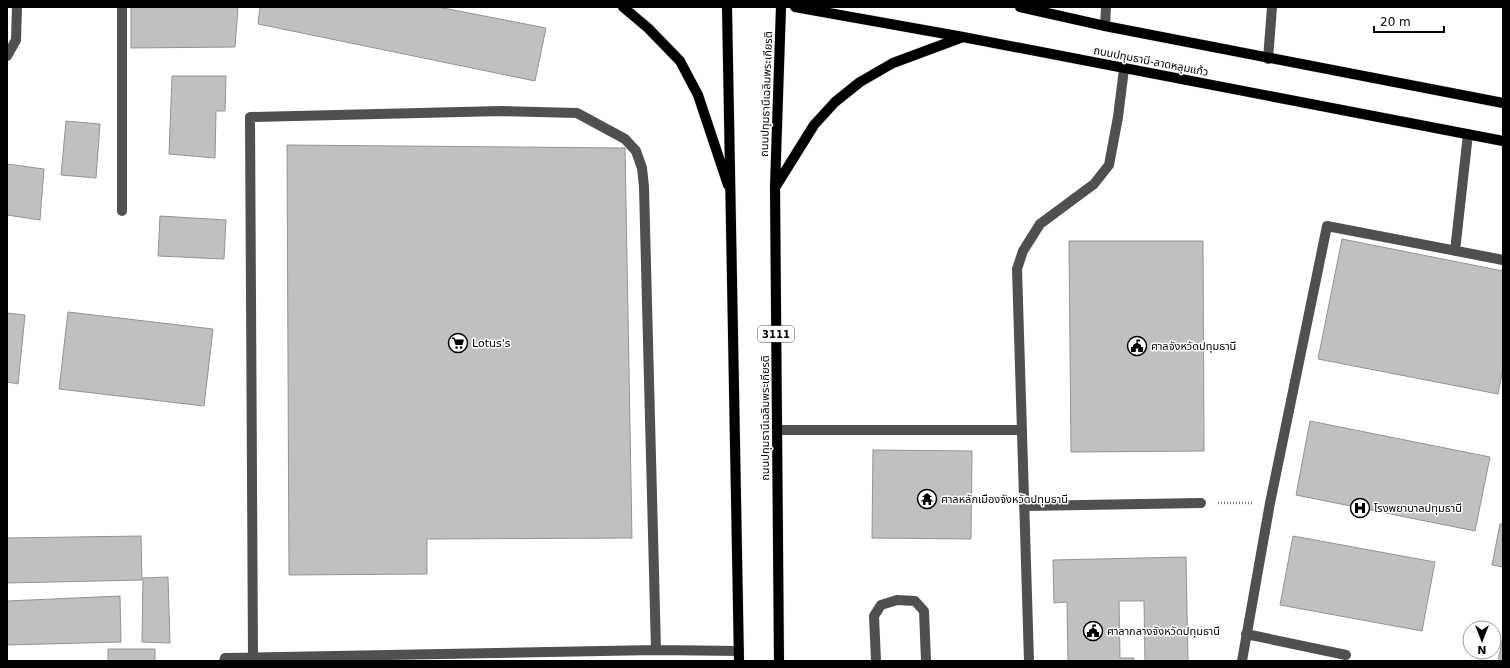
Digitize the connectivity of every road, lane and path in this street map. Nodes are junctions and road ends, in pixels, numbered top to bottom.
1 (18, 7) edge
2 (122, 7) edge
3 (623, 7) edge
4 (727, 7) edge
5 (781, 7) edge
6 (795, 7) edge
7 (1020, 7) edge
8 (1106, 7) edge
9 (1272, 7) edge
10 (1105, 26) junction
11 (963, 37) junction
12 (7, 56) edge
13 (1268, 59) junction
14 (1124, 69) junction
15 (1503, 103) edge
16 (1468, 134) junction
17 (1503, 141) edge
18 (775, 187) junction
19 (731, 196) junction
20 (122, 211) dead end
21 (1455, 251) junction
22 (1503, 260) edge
23 (777, 430) junction
24 (1022, 430) junction
25 (1201, 503) joint
26 (1270, 503) junction
27 (1024, 506) junction
28 (1246, 634) junction
29 (656, 650) junction
30 (1346, 654) dead end
31 (739, 656) edge
32 (253, 658) junction
33 (224, 661) edge
34 (779, 661) edge
35 (876, 661) edge
36 (926, 661) edge
37 (1029, 661) edge
38 (1242, 661) edge

1 - 12 street
2 - 20 street
3 - 19 main road
4 - 19 main road
5 - 18 main road, ถนนปทุมธานีเฉลิมพระเกียรติ / 3111
6 - 11 main road, ถนนปทุมธานี-ลาดหลุมแก้ว
7 - 10 main road
8 - 10 street
9 - 13 street
10 - 13 main road
11 - 14 main road, ถนนปทุมธานี-ลาดหลุมแก้ว
11 - 18 main road
13 - 15 main road
14 - 16 main road, ถนนปทุมธานี-ลาดหลุมแก้ว
14 - 24 street
16 - 17 main road, ถนนปทุมธานี-ลาดหลุมแก้ว
16 - 21 street
18 - 23 main road, ถนนปทุมธานีเฉลิมพระเกียรติ / 3111
19 - 31 main road
21 - 22 street
21 - 26 street
23 - 24 street
23 - 34 main road, ถนนปทุมธานีเฉลิมพระเกียรติ / 3111
24 - 27 street
25 - 26 path
25 - 27 street
26 - 28 street
27 - 37 street
28 - 30 street
28 - 38 street
29 - 31 street
29 - 32 street
29 - 32 street
32 - 33 street
35 - 36 street

